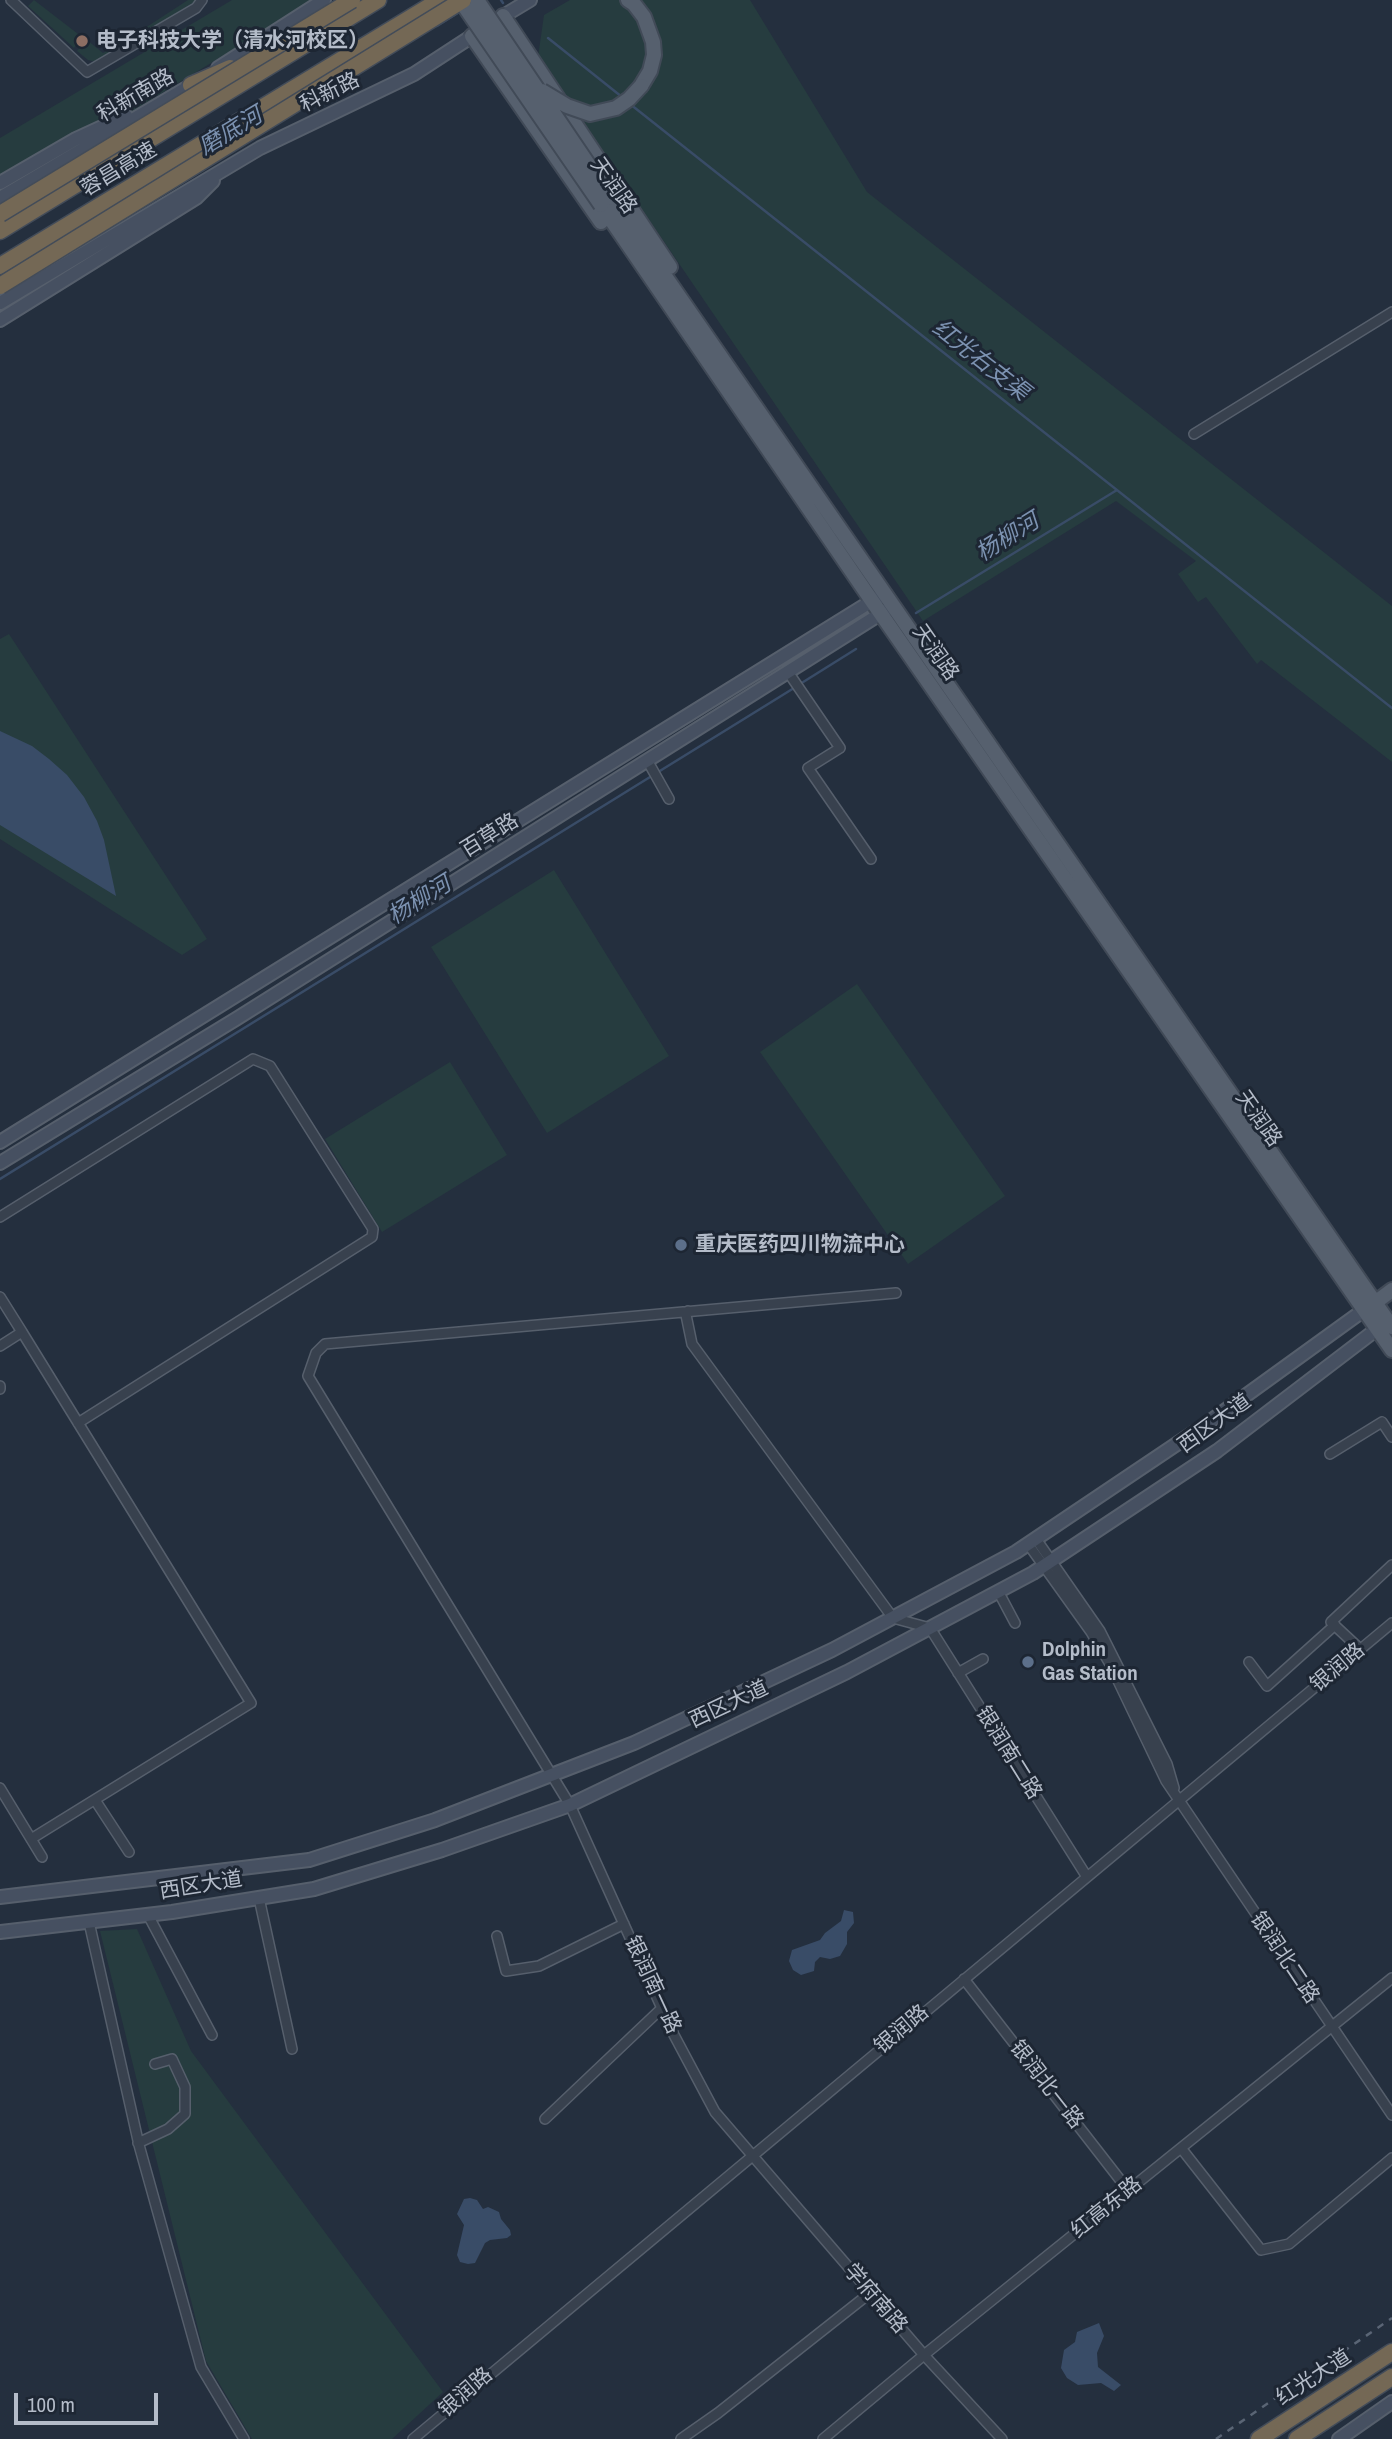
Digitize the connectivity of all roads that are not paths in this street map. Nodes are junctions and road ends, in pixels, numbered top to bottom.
1 (11, 0) edge
2 (202, 0) edge
3 (324, 0) edge
4 (352, 0) edge
5 (440, 0) edge
6 (462, 0) edge
7 (477, 0) edge
8 (530, 0) edge
9 (628, 0) edge
10 (377, 1) edge
11 (503, 16) junction
12 (472, 36) junction
13 (531, 82) junction
14 (191, 85) junction
15 (226, 168) junction
16 (2, 182) edge
17 (0, 198) edge
18 (606, 202) junction
19 (0, 214) edge
20 (0, 231) edge
21 (0, 266) edge
22 (0, 286) edge
23 (0, 303) edge
24 (1392, 312) edge
25 (0, 320) edge
26 (703, 342) junction
27 (1194, 434) dead end
28 (883, 604) junction
29 (794, 681) junction
30 (652, 769) junction
31 (669, 799) dead end
32 (871, 859) dead end
33 (0, 1142) edge
34 (0, 1163) edge
35 (0, 1217) edge
36 (1392, 1290) edge
37 (895, 1293) dead end
38 (0, 1297) edge
39 (1369, 1307) junction
40 (688, 1311) junction
41 (1387, 1323) edge
42 (22, 1332) junction
43 (0, 1346) edge
44 (1392, 1350) edge
45 (78, 1423) junction
46 (1392, 1437) edge
47 (1331, 1454) dead end
48 (1032, 1541) junction
49 (1047, 1563) junction
50 (1392, 1565) edge
51 (998, 1591) junction
52 (893, 1618) junction
53 (1016, 1623) dead end
54 (1392, 1623) edge
55 (1335, 1625) junction
56 (930, 1628) junction
57 (1360, 1649) junction
58 (983, 1659) dead end
59 (1249, 1662) dead end
60 (958, 1673) junction
61 (553, 1775) junction
62 (0, 1788) edge
63 (1178, 1799) junction
64 (94, 1800) junction
65 (570, 1805) junction
66 (31, 1839) junction
67 (129, 1852) dead end
68 (42, 1857) dead end
69 (1087, 1877) junction
70 (0, 1897) edge
71 (259, 1898) junction
72 (148, 1915) junction
73 (89, 1922) junction
74 (624, 1924) junction
75 (0, 1933) edge
76 (497, 1936) dead end
77 (1392, 1978) edge
78 (964, 1979) junction
79 (662, 2008) junction
80 (1331, 2027) junction
81 (212, 2035) dead end
82 (292, 2049) dead end
83 (155, 2064) dead end
84 (1392, 2115) edge
85 (545, 2119) dead end
86 (138, 2143) junction
87 (1181, 2148) junction
88 (751, 2156) junction
89 (1392, 2158) edge
90 (1128, 2190) junction
91 (870, 2293) junction
92 (1392, 2351) edge
93 (924, 2355) junction
94 (1392, 2377) edge
95 (1392, 2403) edge
96 (244, 2439) edge
97 (413, 2439) edge
98 (681, 2439) edge
99 (823, 2439) edge
100 (1002, 2439) edge
101 (1259, 2439) edge
102 (1297, 2439) edge
103 (1339, 2439) edge

1 - 2 street
3 - 14 main road, 科新南路
4 - 19 highway, bridge
5 - 21 highway, 蓉昌高速
6 - 18 main road, 天润路, bridge
6 - 22 highway, bridge
7 - 13 main road, 天润路, bridge
8 - 11 main road, 科新路
9 - 13 main road, bridge
10 - 14 highway
10 - 20 highway, 蓉昌高速
11 - 12 main road, 科新路
11 - 26 main road
12 - 15 main road, 科新路
12 - 26 main road
13 - 18 main road, 天润路, bridge
14 - 16 main road
14 - 17 main road, 科新南路
15 - 23 main road, 科新路
15 - 25 main road
18 - 26 main road, 天润路
24 - 27 street
26 - 28 main road, 天润路
28 - 29 main road, 百草路
28 - 33 main road, 百草路
28 - 39 main road, 天润路
29 - 30 main road, 百草路
29 - 32 street
30 - 31 street
30 - 34 main road, 百草路
35 - 45 street
36 - 39 main road, 西区大道
37 - 40 street
38 - 42 street
39 - 41 main road, 天润路
39 - 48 main road, 西区大道
40 - 52 street
40 - 61 street, 银润南一路
41 - 44 main road, 天润路
41 - 49 main road, 西区大道
42 - 43 street
42 - 45 street
45 - 64 street
46 - 47 street
48 - 49 street, 银润北二路
48 - 52 main road, 西区大道
49 - 51 main road, 西区大道
49 - 63 street, 银润北二路
50 - 55 street
51 - 53 street
51 - 56 main road, 西区大道
52 - 56 street
52 - 61 main road, 西区大道
54 - 57 street, 银润路
55 - 57 street
55 - 59 street
56 - 60 street, 银润南二路
56 - 65 main road, 西区大道
57 - 63 street, 银润路
58 - 60 street
60 - 69 street, 银润南二路
61 - 65 street, 银润南一路
61 - 70 main road, 西区大道
62 - 66 street
63 - 69 street, 银润路
63 - 80 street, 银润北二路
64 - 66 street
64 - 67 street
65 - 71 main road, 西区大道
65 - 74 street, 银润南一路
66 - 68 street
69 - 78 street, 银润路
71 - 72 main road, 西区大道
71 - 82 street
72 - 73 main road, 西区大道
72 - 81 street
73 - 75 main road, 西区大道
73 - 86 street
74 - 76 street
74 - 79 street, 银润南一路
77 - 80 street, 红高东路
78 - 88 street, 银润路
78 - 90 street, 银润北一路
79 - 85 street
79 - 88 street, 银润南一路
80 - 84 street, 银润北二路
80 - 87 street, 红高东路
83 - 86 street
86 - 96 street
87 - 89 street
87 - 90 street, 红高东路
88 - 91 street, 学府南路
88 - 97 street, 银润路
90 - 93 street, 红高东路
91 - 93 street, 学府南路
91 - 98 street
92 - 101 highway, 红光大道
93 - 99 street, 红高东路
93 - 100 street, 学府南路
94 - 102 highway, 红光大道
95 - 103 main road

